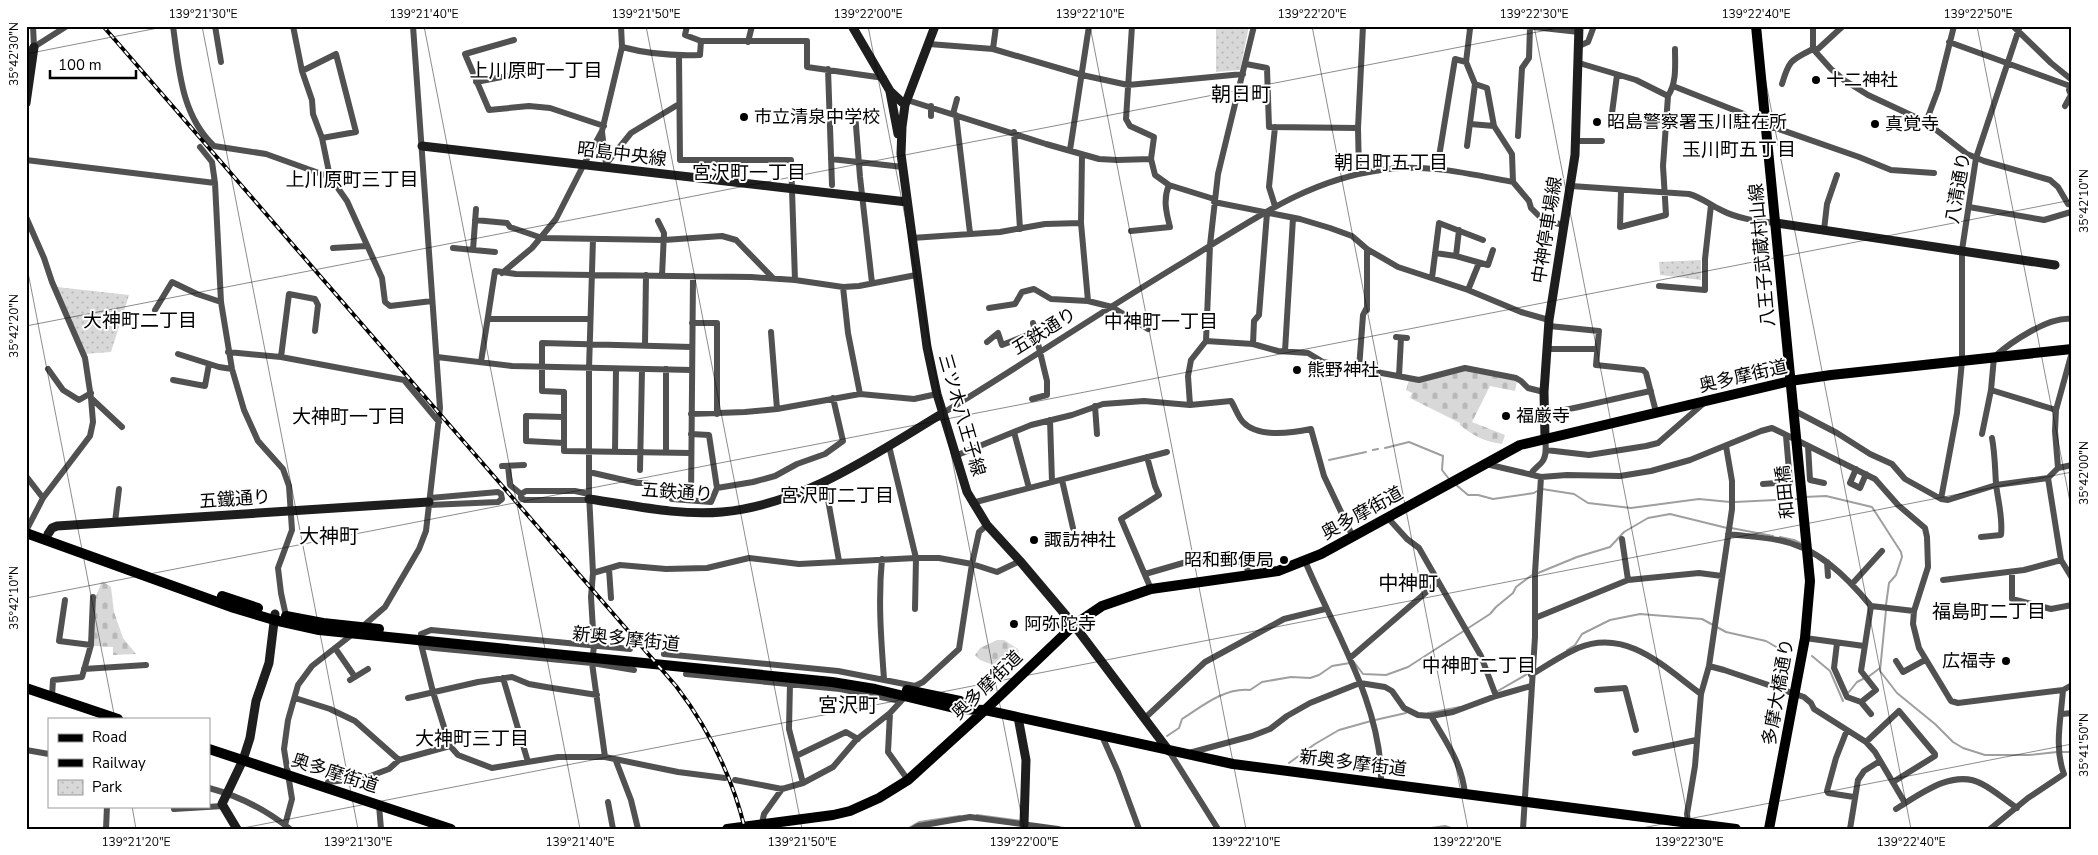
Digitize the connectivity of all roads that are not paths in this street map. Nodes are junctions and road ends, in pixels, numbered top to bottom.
1 (34, 26) edge
2 (67, 26) edge
3 (173, 26) edge
4 (215, 26) edge
5 (293, 26) edge
6 (413, 26) edge
7 (687, 26) edge
8 (752, 26) edge
9 (852, 26) edge
10 (935, 26) edge
11 (996, 26) edge
12 (1015, 26) edge
13 (1026, 26) edge
14 (1090, 26) edge
15 (1132, 26) edge
16 (1254, 26) edge
17 (1363, 26) edge
18 (1467, 26) edge
19 (1523, 26) edge
20 (1594, 26) edge
21 (1756, 26) edge
22 (1812, 26) edge
23 (1843, 26) edge
24 (1954, 26) edge
25 (2013, 26) edge
26 (620, 27) edge
27 (1530, 27) edge
28 (1538, 27) edge
29 (1579, 29) edge
30 (2019, 29) edge
31 (514, 40) dead end
32 (701, 41) junction
33 (748, 42) junction
34 (1949, 42) junction
35 (929, 44) junction
36 (1579, 46) junction
37 (622, 47) junction
38 (994, 49) junction
39 (1675, 49) dead end
40 (1814, 49) junction
41 (30, 50) edge
42 (679, 56) junction
43 (220, 62) dead end
44 (1466, 62) junction
45 (1579, 63) junction
46 (2008, 63) junction
47 (1246, 64) junction
48 (828, 69) junction
49 (302, 71) junction
50 (523, 73) dead end
51 (1082, 74) junction
52 (1243, 74) junction
53 (1617, 74) junction
54 (884, 78) junction
55 (476, 82) junction
56 (2071, 83) edge
57 (1475, 84) junction
58 (1782, 84) dead end
59 (1128, 85) junction
60 (1673, 86) junction
61 (890, 91) junction
62 (1668, 96) junction
63 (2071, 96) edge
64 (957, 99) dead end
65 (27, 100) edge
66 (906, 102) junction
67 (679, 104) junction
68 (931, 106) junction
69 (2066, 106) dead end
70 (1612, 113) dead end
71 (856, 114) dead end
72 (955, 114) junction
73 (1744, 114) dead end
74 (931, 116) dead end
75 (1926, 122) junction
76 (1470, 124) junction
77 (1494, 126) junction
78 (1275, 127) junction
79 (1358, 128) junction
80 (1766, 128) junction
81 (603, 129) junction
82 (1014, 132) junction
83 (1518, 136) dead end
84 (322, 138) junction
85 (1576, 141) junction
86 (1602, 141) dead end
87 (422, 146) junction
88 (1467, 146) dead end
89 (200, 147) dead end
90 (1070, 150) junction
91 (901, 154) junction
92 (1082, 154) junction
93 (1976, 158) junction
94 (831, 159) junction
95 (1151, 159) junction
96 (26, 160) edge
97 (860, 161) junction
98 (582, 166) junction
99 (902, 167) junction
100 (1437, 169) junction
101 (1934, 173) dead end
102 (1359, 174) junction
103 (1837, 175) dead end
104 (330, 177) junction
105 (1513, 182) junction
106 (215, 183) junction
107 (832, 185) dead end
108 (1169, 185) junction
109 (1571, 186) junction
110 (792, 190) junction
111 (1621, 190) junction
112 (1665, 193) junction
113 (862, 197) junction
114 (1214, 200) junction
115 (907, 202) junction
116 (1711, 205) junction
117 (1275, 206) junction
118 (2072, 206) edge
119 (1969, 207) junction
120 (476, 209) dead end
121 (1266, 213) junction
122 (2072, 213) edge
123 (26, 217) edge
124 (1292, 218) junction
125 (475, 220) junction
126 (658, 221) dead end
127 (1081, 223) junction
128 (1776, 223) junction
129 (1564, 225) junction
130 (1020, 229) junction
131 (1458, 230) junction
132 (1824, 230) junction
133 (1131, 231) dead end
134 (970, 233) junction
135 (542, 238) junction
136 (912, 238) junction
137 (593, 239) junction
138 (664, 240) junction
139 (1483, 240) dead end
140 (1210, 245) junction
141 (366, 246) junction
142 (333, 248) dead end
143 (453, 248) dead end
144 (1367, 249) junction
145 (474, 250) junction
146 (1962, 250) junction
147 (495, 252) dead end
148 (1435, 253) junction
149 (1494, 254) dead end
150 (1456, 256) junction
151 (1479, 263) junction
152 (2055, 265) dead end
153 (502, 273) junction
154 (591, 275) junction
155 (646, 275) junction
156 (916, 275) junction
157 (662, 276) junction
158 (693, 276) junction
159 (773, 278) junction
160 (1432, 278) junction
161 (795, 280) junction
162 (872, 283) junction
163 (1659, 286) dead end
164 (843, 287) junction
165 (1468, 290) junction
166 (432, 301) junction
167 (1088, 301) junction
168 (222, 302) junction
169 (1112, 307) junction
170 (989, 308) dead end
171 (155, 310) dead end
172 (488, 319) junction
173 (2072, 319) edge
174 (590, 320) junction
175 (692, 323) junction
176 (1033, 323) dead end
177 (1549, 323) junction
178 (1148, 329) dead end
179 (315, 331) dead end
180 (771, 332) dead end
181 (1035, 332) junction
182 (1401, 338) dead end
183 (1206, 341) junction
184 (987, 342) dead end
185 (590, 344) junction
186 (1253, 344) junction
187 (645, 346) junction
188 (692, 347) junction
189 (1547, 349) junction
190 (1597, 349) junction
191 (2072, 350) edge
192 (1285, 351) junction
193 (228, 352) junction
194 (1040, 353) junction
195 (178, 354) dead end
196 (281, 357) junction
197 (437, 357) junction
198 (1994, 357) junction
199 (1962, 361) junction
200 (481, 362) junction
201 (208, 364) junction
202 (232, 368) junction
203 (542, 368) junction
204 (48, 369) dead end
205 (589, 369) junction
206 (616, 369) junction
207 (642, 369) junction
208 (1359, 369) junction
209 (666, 370) junction
210 (692, 370) junction
211 (1399, 376) junction
212 (173, 380) dead end
213 (1790, 381) junction
214 (1991, 390) junction
215 (1544, 392) junction
216 (1651, 392) junction
217 (860, 394) junction
218 (937, 394) junction
219 (91, 396) junction
220 (833, 398) junction
221 (1032, 399) dead end
222 (1707, 400) junction
223 (1190, 405) junction
224 (1095, 406) junction
225 (777, 409) junction
226 (2056, 410) junction
227 (1656, 412) junction
228 (943, 413) junction
229 (692, 414) junction
230 (717, 414) junction
231 (1543, 414) junction
232 (1794, 415) junction
233 (564, 416) junction
234 (1050, 420) junction
235 (439, 422) junction
236 (122, 427) dead end
237 (1014, 432) junction
238 (691, 434) junction
239 (1097, 434) dead end
240 (1982, 434) dead end
241 (1786, 436) junction
242 (1545, 438) junction
243 (1992, 438) dead end
244 (564, 443) junction
245 (889, 446) junction
246 (1726, 446) junction
247 (1808, 446) junction
248 (1546, 450) junction
249 (589, 452) junction
250 (615, 452) junction
251 (640, 452) junction
252 (666, 452) junction
253 (1167, 452) dead end
254 (691, 453) junction
255 (955, 456) junction
256 (1147, 457) junction
257 (1484, 464) junction
258 (524, 465) dead end
259 (2072, 465) edge
260 (2058, 468) junction
261 (1856, 469) junction
262 (640, 470) dead end
263 (589, 472) junction
264 (1531, 474) junction
265 (1866, 474) junction
266 (26, 476) edge
267 (1541, 477) junction
268 (2048, 478) junction
269 (1062, 480) junction
270 (1052, 482) junction
271 (646, 483) dead end
272 (825, 483) junction
273 (1824, 483) dead end
274 (1762, 484) dead end
275 (1996, 485) junction
276 (717, 488) junction
277 (1029, 488) junction
278 (119, 489) dead end
279 (589, 497) junction
280 (43, 498) junction
281 (672, 499) dead end
282 (1941, 499) junction
283 (691, 500) junction
284 (429, 501) junction
285 (972, 503) junction
286 (291, 511) junction
287 (1388, 518) junction
288 (115, 522) junction
289 (986, 526) junction
290 (1073, 528) dead end
291 (27, 530) edge
292 (1728, 530) junction
293 (48, 534) junction
294 (1353, 537) junction
295 (1981, 537) dead end
296 (1622, 539) dead end
297 (1882, 551) dead end
298 (916, 558) junction
299 (882, 559) junction
300 (1020, 560) junction
301 (1809, 560) joint
302 (2061, 560) junction
303 (839, 561) junction
304 (1305, 562) junction
305 (1827, 562) junction
306 (972, 564) junction
307 (609, 569) junction
308 (2012, 572) junction
309 (593, 573) junction
310 (1146, 574) junction
311 (1249, 576) junction
312 (1722, 576) junction
313 (1828, 576) dead end
314 (2072, 578) edge
315 (1628, 580) junction
316 (1943, 580) dead end
317 (1438, 582) junction
318 (1852, 584) junction
319 (1151, 589) junction
320 (93, 597) dead end
321 (611, 598) dead end
322 (65, 600) dead end
323 (2072, 605) edge
324 (1871, 606) junction
325 (1325, 609) junction
326 (915, 610) dead end
327 (1914, 610) junction
328 (286, 616) junction
329 (274, 617) junction
330 (1535, 618) junction
331 (1074, 626) junction
332 (362, 628) junction
333 (352, 634) junction
334 (1804, 638) junction
335 (421, 640) junction
336 (1836, 643) junction
337 (92, 645) junction
338 (1864, 646) junction
339 (594, 647) junction
340 (335, 648) junction
341 (630, 649) dead end
342 (664, 654) dead end
343 (1925, 660) junction
344 (1351, 661) junction
345 (1896, 661) dead end
346 (593, 662) junction
347 (750, 663) junction
348 (146, 665) dead end
349 (1709, 666) junction
350 (84, 669) junction
351 (368, 670) dead end
352 (634, 670) dead end
353 (1531, 673) junction
354 (686, 674) dead end
355 (503, 678) junction
356 (748, 678) junction
357 (884, 679) junction
358 (790, 683) junction
359 (1360, 683) junction
360 (2072, 685) edge
361 (1530, 686) junction
362 (913, 687) junction
363 (26, 688) edge
364 (1597, 690) dead end
365 (2063, 690) junction
366 (433, 692) junction
367 (1495, 694) junction
368 (1701, 694) junction
369 (597, 695) junction
370 (52, 696) junction
371 (1794, 696) junction
372 (295, 698) junction
373 (408, 698) dead end
374 (902, 700) junction
375 (1862, 702) junction
376 (985, 710) junction
377 (890, 713) junction
378 (2072, 713) edge
379 (1870, 714) dead end
380 (2062, 714) junction
381 (1431, 716) junction
382 (107, 717) edge
383 (1018, 717) junction
384 (1145, 718) junction
385 (1636, 730) dead end
386 (1847, 730) junction
387 (1102, 736) junction
388 (858, 739) junction
389 (1696, 740) junction
390 (1866, 742) junction
391 (450, 746) junction
392 (210, 749) edge
393 (26, 750) edge
394 (1169, 750) junction
395 (1635, 753) dead end
396 (48, 754) edge
397 (1186, 754) junction
398 (796, 756) junction
399 (605, 757) junction
400 (243, 760) junction
401 (399, 760) junction
402 (616, 761) junction
403 (1880, 761) junction
404 (528, 762) junction
405 (287, 774) junction
406 (725, 778) dead end
407 (735, 780) dead end
408 (908, 780) junction
409 (1893, 782) junction
410 (803, 783) junction
411 (1380, 783) junction
412 (210, 788) edge
413 (327, 788) junction
414 (782, 789) junction
415 (228, 793) junction
416 (1465, 794) junction
417 (1854, 796) junction
418 (608, 802) dead end
419 (1525, 802) junction
420 (1905, 803) junction
421 (380, 805) junction
422 (222, 806) junction
423 (210, 807) edge
424 (106, 808) edge
425 (190, 808) edge
426 (2017, 808) junction
427 (174, 809) dead end
428 (1896, 809) dead end
429 (1024, 821) junction
430 (1689, 826) edge
431 (287, 827) edge
432 (761, 827) edge
433 (106, 829) edge
434 (237, 829) edge
435 (381, 829) edge
436 (451, 829) edge
437 (613, 829) edge
438 (638, 829) edge
439 (727, 829) edge
440 (913, 829) edge
441 (1058, 829) edge
442 (1139, 829) edge
443 (1218, 829) edge
444 (1523, 829) edge
445 (1736, 829) edge
446 (1769, 829) edge
447 (1850, 829) edge
448 (1990, 829) edge

1 - 41 street
2 - 41 street
3 - 104 street
4 - 43 street
5 - 49 street
6 - 87 street
7 - 32 street
8 - 33 street
9 - 54 street
10 - 35 street, 三ツ木八王子線
11 - 38 street
12 - 13 street
14 - 51 street
15 - 59 street
16 - 47 street
17 - 79 street
18 - 44 street
19 - 27 street
20 - 36 street
21 - 80 main road, 八王子武蔵村山線
22 - 40 street
23 - 40 street
24 - 34 street
25 - 30 street
26 - 37 street
27 - 28 street
27 - 83 street
28 - 29 street
29 - 36 street, 中神停車場線
30 - 46 street, 八清通り
30 - 56 street
31 - 55 street
32 - 33 street
32 - 42 street
33 - 48 street
34 - 46 street
34 - 75 street
35 - 38 street
35 - 66 street, 三ツ木八王子線
36 - 45 street, 中神停車場線
37 - 42 street
37 - 81 street
38 - 51 street
39 - 60 street
40 - 58 street
40 - 75 street
41 - 65 street
42 - 67 street
44 - 57 street
44 - 100 street
45 - 53 street
45 - 85 street, 中神停車場線
46 - 56 street
46 - 93 street, 八清通り
47 - 52 street
47 - 78 street
48 - 54 street
48 - 94 street
49 - 84 street
49 - 84 street
50 - 55 street
51 - 59 street
51 - 90 street
52 - 59 street
52 - 114 street
53 - 62 street
53 - 70 street
54 - 61 street
55 - 81 street
56 - 63 street
57 - 76 street
57 - 77 street
59 - 95 street
60 - 62 street
60 - 73 street
61 - 66 street
61 - 91 street
62 - 112 street
63 - 69 street
64 - 72 street
66 - 68 street
66 - 91 street, 三ツ木八王子線
67 - 81 street
67 - 110 street
68 - 72 street
68 - 74 street
71 - 97 street
72 - 82 street
72 - 134 street
75 - 93 street
76 - 77 street
76 - 88 street
77 - 105 street
78 - 79 street
78 - 117 street
79 - 102 street
80 - 101 street
80 - 128 main road, 八王子武蔵村山線
81 - 98 street
82 - 90 street
82 - 130 street
84 - 104 street
85 - 86 street
85 - 109 street, 中神停車場線
87 - 98 street, 昭島中央線
87 - 166 street
89 - 106 street
90 - 92 street
91 - 99 street, 三ツ木八王子線
92 - 95 street
92 - 127 street
93 - 118 street
93 - 119 street, 八清通り
94 - 97 street
94 - 107 street
95 - 108 street
96 - 106 street
97 - 99 street
97 - 113 street
98 - 110 street, 昭島中央線
98 - 135 street
99 - 115 street, 三ツ木八王子線
100 - 102 street, 五鉄通り
100 - 105 street, 五鉄通り
102 - 117 street, 五鉄通り
103 - 132 street
104 - 141 street
105 - 129 street
106 - 168 street
108 - 114 street
108 - 133 street
109 - 111 street
109 - 129 street, 中神停車場線
110 - 113 street, 昭島中央線
110 - 161 street
111 - 112 street
111 - 112 street
112 - 116 street
113 - 115 street, 昭島中央線
113 - 162 street
114 - 121 street
114 - 140 street
115 - 136 street, 三ツ木八王子線
116 - 128 street
116 - 163 street
117 - 121 street, 五鉄通り
118 - 122 street
119 - 122 street
119 - 146 street, 八清通り
120 - 125 street
121 - 124 street
121 - 140 street, 五鉄通り
121 - 186 street
123 - 219 street
124 - 144 street
124 - 192 street
125 - 135 street
125 - 145 street
126 - 138 street
127 - 130 street
127 - 167 street
128 - 132 street
128 - 213 main road, 八王子武蔵村山線
129 - 177 street, 中神停車場線
130 - 134 street
131 - 139 street
131 - 148 street
131 - 150 street
132 - 146 street
134 - 136 street
135 - 137 street
135 - 153 street
136 - 156 street, 三ツ木八王子線
137 - 138 street
137 - 154 street
138 - 157 street
138 - 159 street
140 - 169 street, 五鉄通り
140 - 183 street
141 - 142 street
141 - 166 street
143 - 145 street
144 - 160 street
144 - 208 street
145 - 147 street
146 - 152 street
146 - 199 street, 八清通り
148 - 150 street
148 - 160 street
149 - 151 street
150 - 151 street
151 - 165 street
153 - 154 street
153 - 172 street
154 - 155 street
154 - 174 street
155 - 157 street
155 - 187 street
156 - 162 street
156 - 218 street, 三ツ木八王子線
157 - 158 street
158 - 159 street
158 - 175 street
159 - 161 street
160 - 165 street
161 - 164 street
162 - 164 street
164 - 217 street
165 - 177 street
166 - 197 street
167 - 169 street
167 - 170 street
168 - 171 street
168 - 193 street
169 - 178 street
169 - 194 street, 五鉄通り
172 - 174 street
172 - 200 street
173 - 198 street
174 - 185 street
175 - 188 street
175 - 230 street
176 - 181 street
177 - 189 street, 中神停車場線
177 - 190 street
179 - 196 street
180 - 225 street
181 - 184 street
181 - 194 street
182 - 211 street
183 - 186 street
183 - 223 street
185 - 187 street
185 - 203 street
185 - 205 street
186 - 192 street
187 - 188 street
188 - 210 street
189 - 190 street
189 - 215 street, 中神停車場線
190 - 216 street
191 - 198 main road, 奥多摩街道
191 - 226 street
192 - 208 street
193 - 196 street
193 - 202 street
194 - 221 street
194 - 228 street, 五鉄通り
195 - 201 street
196 - 235 street
197 - 200 street
197 - 235 street
198 - 199 main road, 奥多摩街道
198 - 214 street
199 - 213 main road, 奥多摩街道
199 - 282 street, 八清通り
200 - 203 street
201 - 202 street
201 - 212 street
202 - 286 street
203 - 205 street
203 - 233 street
204 - 219 street
205 - 206 street
205 - 249 street
206 - 207 street
206 - 250 street
207 - 209 street
207 - 251 street
208 - 211 street
209 - 210 street
209 - 252 street
210 - 229 street
211 - 215 street
213 - 222 main road, 奥多摩街道
213 - 232 main road, 八王子武蔵村山線
214 - 226 street
214 - 240 street
215 - 231 street, 中神停車場線
216 - 227 street
216 - 231 street
217 - 218 street
217 - 220 street
218 - 228 street, 三ツ木八王子線
219 - 236 street
219 - 280 street
220 - 225 street
220 - 276 street
222 - 227 main road, 奥多摩街道
222 - 248 street
223 - 224 street
223 - 294 street
224 - 234 street
224 - 239 street
225 - 230 street
226 - 260 street
227 - 242 main road, 奥多摩街道
228 - 245 street, 五鉄通り
228 - 255 street, 三ツ木八王子線
229 - 230 street
229 - 238 street
231 - 242 street, 中神停車場線
232 - 282 street
232 - 301 main road, 和田橋
233 - 244 street
233 - 244 street
234 - 237 street
234 - 270 street
235 - 284 street
237 - 255 street
237 - 277 street
238 - 254 street
238 - 276 street
241 - 246 street
241 - 247 street
241 - 274 street
242 - 248 street
242 - 257 main road, 奥多摩街道
243 - 275 street
244 - 249 street
245 - 272 street, 五鉄通り
245 - 298 street
246 - 267 street
246 - 292 street
247 - 261 street
247 - 273 street
248 - 264 street
249 - 250 street
249 - 263 street
250 - 251 street
251 - 252 street
251 - 262 street
252 - 254 street
253 - 256 street
254 - 283 street
255 - 285 street, 三ツ木八王子線
256 - 269 street
256 - 310 street
257 - 264 street
257 - 287 main road, 奥多摩街道
258 - 279 street
259 - 260 street
260 - 268 street
261 - 265 street
261 - 265 street
263 - 271 street
263 - 279 street
264 - 267 street
265 - 327 street
266 - 280 street
267 - 330 street
268 - 275 street
268 - 302 street
269 - 270 street
269 - 290 street
270 - 277 street
272 - 279 street, 五鉄通り
272 - 303 street
275 - 282 street
275 - 295 street
276 - 283 street
277 - 285 street
278 - 288 street
279 - 309 street
280 - 291 street
281 - 283 street
284 - 284 street
284 - 286 street, 五鐵通り
284 - 332 street
285 - 289 street, 三ツ木八王子線
286 - 288 street, 五鐵通り
286 - 328 street
287 - 294 main road, 奥多摩街道
287 - 317 street
288 - 293 street, 五鐵通り
289 - 300 street, 三ツ木八王子線
289 - 306 street
291 - 293 main road
291 - 329 main road
292 - 305 street
292 - 312 street
293 - 329 main road
294 - 304 main road, 奥多摩街道
296 - 315 street
297 - 318 street
298 - 299 street
298 - 306 street
298 - 326 street
299 - 303 street
299 - 357 street
300 - 306 street
300 - 331 street, 三ツ木八王子線
301 - 334 main road, 多摩大橋通り
302 - 308 street
302 - 314 street
303 - 307 street
304 - 311 main road, 奥多摩街道
304 - 325 street
305 - 313 street
305 - 318 street
306 - 362 street
307 - 309 street
307 - 321 street
308 - 316 street
308 - 323 street
309 - 339 street
310 - 311 street
310 - 319 street
311 - 319 main road, 奥多摩街道
312 - 315 street
312 - 349 street
315 - 330 street
317 - 344 street
317 - 367 street
318 - 324 street
319 - 331 main road, 奥多摩街道
320 - 337 street
322 - 337 street
324 - 327 street
324 - 338 street
325 - 344 street
325 - 384 street
327 - 343 street
328 - 329 main road, 新奥多摩街道
328 - 332 main road, 新奥多摩街道
329 - 333 main road, 新奥多摩街道
329 - 400 street
330 - 353 street
331 - 376 main road, 奥多摩街道
331 - 384 street, 三ツ木八王子線
332 - 333 street
332 - 335 main road, 新奥多摩街道
333 - 335 main road, 新奥多摩街道
333 - 340 street
334 - 336 street
334 - 371 main road, 多摩大橋通り
335 - 339 street
335 - 346 street
335 - 366 street
335 - 376 main road, 新奥多摩街道
336 - 338 street
336 - 375 street
337 - 350 street
338 - 375 street
339 - 341 street
339 - 346 street
340 - 351 street
340 - 372 street
342 - 347 street
343 - 345 street
343 - 365 street
344 - 359 street
346 - 352 street
346 - 369 street
347 - 356 street
347 - 357 street
348 - 350 street
349 - 368 street
349 - 371 street
350 - 370 street
353 - 361 street
353 - 368 street
354 - 356 street
355 - 366 street
355 - 369 street
355 - 404 street
356 - 358 street
357 - 362 street
358 - 374 street
358 - 398 street
359 - 381 street
359 - 397 street
359 - 411 street
360 - 365 street
361 - 367 street
361 - 419 street
362 - 374 street
363 - 370 main road
364 - 385 street
365 - 380 street
366 - 373 street
366 - 391 street
367 - 381 street
368 - 389 street
369 - 399 street
370 - 382 main road
371 - 386 street
371 - 446 main road, 多摩大橋通り
372 - 401 street
372 - 405 street
374 - 377 street
375 - 379 street
376 - 383 main road, 新奥多摩街道
376 - 408 main road, 奥多摩街道
377 - 388 street
377 - 408 street
378 - 380 street
380 - 426 street
381 - 416 street
383 - 387 main road, 新奥多摩街道
383 - 429 street
384 - 394 street, 三ツ木八王子線
386 - 390 street
386 - 417 street
387 - 394 main road, 新奥多摩街道
387 - 442 street
388 - 398 street
388 - 410 street
389 - 395 street
389 - 430 street
390 - 403 street
390 - 409 street
391 - 401 street
391 - 404 street
392 - 400 main road, 奥多摩街道
393 - 396 street
394 - 397 main road, 新奥多摩街道
394 - 443 street
397 - 411 main road, 新奥多摩街道
398 - 410 street
399 - 402 street
399 - 404 street
400 - 405 main road, 奥多摩街道
400 - 415 street
401 - 413 street
402 - 406 street
402 - 438 street
403 - 409 street
403 - 417 street
405 - 413 main road, 奥多摩街道
405 - 431 street
407 - 414 street
408 - 432 main road, 奥多摩街道
409 - 420 street
410 - 414 street
411 - 416 main road, 新奥多摩街道
412 - 415 street
413 - 421 main road, 奥多摩街道
414 - 432 street
415 - 422 street
415 - 431 street
416 - 419 main road, 新奥多摩街道
417 - 447 street
418 - 437 street
419 - 430 main road, 新奥多摩街道
419 - 444 street
420 - 426 street
420 - 428 street
421 - 435 street
421 - 436 main road, 奥多摩街道
422 - 423 street
422 - 434 street
424 - 433 street
425 - 427 street
426 - 448 street
429 - 440 street
429 - 441 street
430 - 445 main road, 新奥多摩街道
432 - 439 main road, 奥多摩街道

